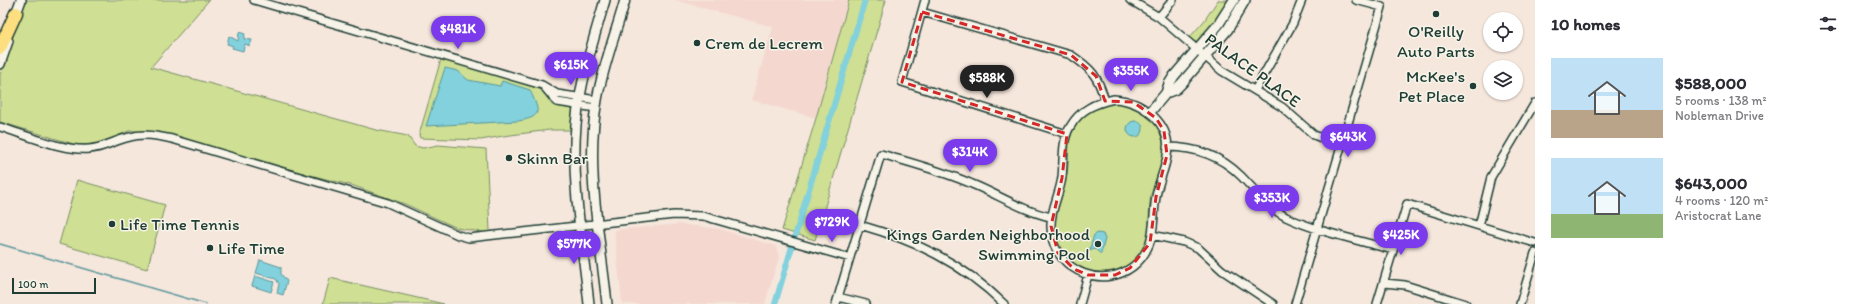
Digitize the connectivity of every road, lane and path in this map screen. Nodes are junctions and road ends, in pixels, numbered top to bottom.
1 (21, 0) edge
2 (254, 0) edge
3 (605, 0) edge
4 (625, 0) edge
5 (925, 0) edge
6 (1130, 0) edge
7 (1173, 0) edge
8 (1234, 0) edge
9 (1244, 0) edge
10 (1302, 0) edge
11 (1356, 0) edge
12 (263, 1) edge
13 (922, 12) junction
14 (16, 13) junction
15 (1159, 17) junction
16 (0, 48) edge
17 (1197, 49) junction
18 (1205, 56) junction
19 (0, 64) edge
20 (1255, 90) junction
21 (1166, 93) junction
22 (579, 101) junction
23 (1105, 101) junction
24 (1535, 103) edge
25 (597, 104) junction
26 (1150, 112) junction
27 (0, 127) edge
28 (1067, 134) junction
29 (1341, 146) junction
30 (1167, 147) junction
31 (1051, 217) junction
32 (598, 223) junction
33 (581, 224) junction
34 (860, 225) junction
35 (1479, 226) junction
36 (1317, 228) junction
37 (1152, 235) junction
38 (1535, 243) edge
39 (1393, 250) junction
40 (1535, 253) edge
41 (850, 258) junction
42 (1088, 275) junction
43 (1384, 283) junction
44 (837, 300) edge
45 (1463, 303) edge
46 (589, 304) edge
47 (607, 304) edge
48 (866, 304) edge
49 (1004, 304) edge
50 (1080, 304) edge
51 (1273, 304) edge
52 (1295, 304) edge
53 (1377, 304) edge
54 (1520, 304) edge

1 - 14 main road
2 - 12 street
3 - 22 main road
4 - 25 main road
5 - 13 street
6 - 15 street, PALACE PLACE
7 - 15 street
8 - 17 main road
9 - 18 main road
10 - 20 street
11 - 29 street
12 - 22 street
13 - 23 street
13 - 28 street
14 - 16 highway
14 - 19 main road
15 - 17 street, PALACE PLACE
17 - 18 street, PALACE PLACE
17 - 21 main road
18 - 20 street, PALACE PLACE
18 - 21 main road
20 - 29 street, PALACE PLACE
21 - 26 main road
22 - 25 street
22 - 33 main road
23 - 26 street
23 - 28 street
24 - 35 street
25 - 32 main road
26 - 30 street
27 - 33 street
28 - 31 street
29 - 36 street
30 - 36 street
30 - 37 street
31 - 34 street
31 - 42 street
32 - 33 street
32 - 41 street
32 - 47 main road
33 - 46 main road
34 - 41 street
34 - 49 street
35 - 38 street
35 - 39 street
36 - 39 street
36 - 52 street
37 - 42 street
37 - 51 street
39 - 43 street
40 - 54 street
41 - 44 street
42 - 50 street
43 - 45 street
43 - 53 street
44 - 48 street

